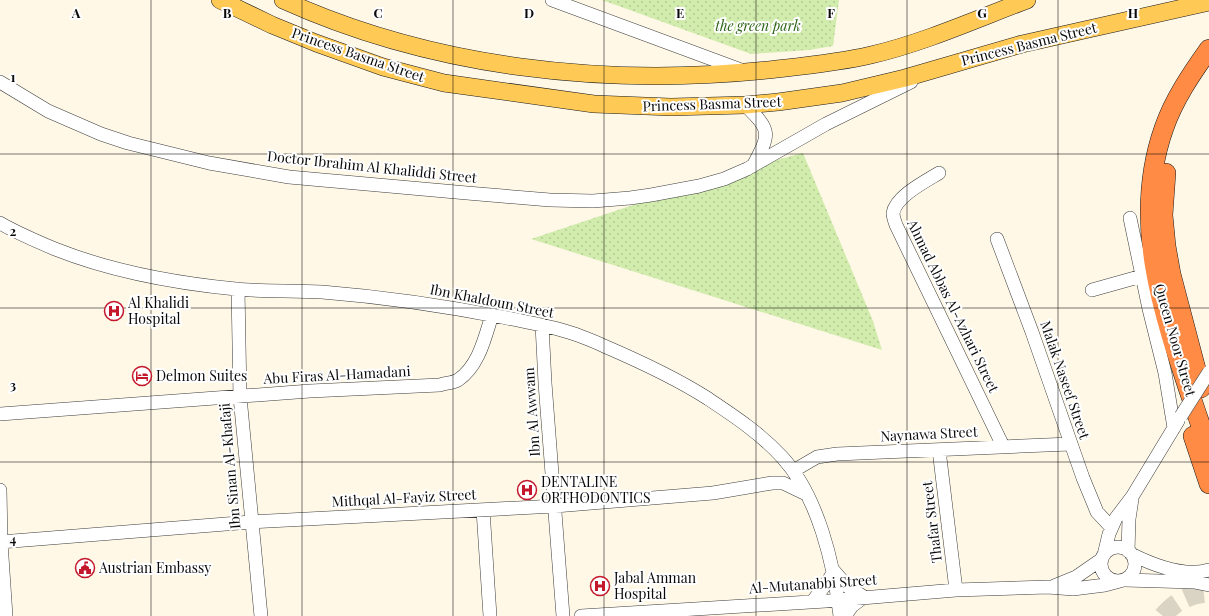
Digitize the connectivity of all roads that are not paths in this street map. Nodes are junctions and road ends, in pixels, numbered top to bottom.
1 (220, 0) edge
2 (283, 0) edge
3 (552, 0) edge
4 (1027, 0) edge
5 (1209, 2) edge
6 (1209, 49) edge
7 (936, 69) junction
8 (1209, 70) edge
9 (748, 72) junction
10 (0, 82) edge
11 (745, 105) junction
12 (753, 166) junction
13 (939, 173) dead end
14 (1130, 218) dead end
15 (1, 226) edge
16 (1157, 234) junction
17 (997, 238) dead end
18 (1142, 276) junction
19 (238, 289) junction
20 (1092, 290) dead end
21 (492, 315) junction
22 (542, 325) junction
23 (1178, 331) junction
24 (1209, 372) edge
25 (1209, 380) edge
26 (240, 397) junction
27 (0, 414) edge
28 (1209, 414) edge
29 (1174, 428) junction
30 (1070, 444) junction
31 (1003, 446) junction
32 (939, 450) junction
33 (1209, 451) edge
34 (793, 471) junction
35 (1209, 484) edge
36 (0, 490) edge
37 (806, 494) junction
38 (1132, 497) junction
39 (555, 506) junction
40 (484, 510) junction
41 (251, 522) junction
42 (1111, 527) junction
43 (1, 542) edge
44 (1130, 553) junction
45 (1103, 557) junction
46 (1209, 570) edge
47 (834, 571) junction
48 (1122, 580) junction
49 (1209, 585) edge
50 (1048, 587) junction
51 (956, 590) junction
52 (864, 596) junction
53 (838, 600) junction
54 (813, 601) junction
55 (6, 616) edge
56 (261, 616) edge
57 (490, 616) edge
58 (563, 616) edge
59 (581, 616) edge
60 (840, 616) edge
61 (845, 616) edge

1 - 11 main road, Princess Basma Street
2 - 9 main road, Princess Basma Street
3 - 9 street
4 - 9 main road, Princess Basma Street
5 - 7 main road, Princess Basma Street
6 - 16 highway, Queen Noor Street
7 - 11 main road, Princess Basma Street
7 - 12 street, Doctor Ibrahim Al Khaliddi Street
8 - 16 highway, Queen Noor Street
10 - 12 street, Doctor Ibrahim Al Khaliddi Street
11 - 12 street
13 - 31 street, Ahmad Abbas Al-Azhari Street
14 - 18 street
15 - 19 street, Ibn Khaldoun Street
16 - 23 highway, Queen Noor Street
17 - 30 street, Malak Naseef Street
18 - 20 street
18 - 29 street
19 - 21 street, Ibn Khaldoun Street
19 - 26 street, Ibn Sinan Al-Khafaji
21 - 22 street, Ibn Khaldoun Street
21 - 26 street, Abu Firas Al-Hamadani
22 - 34 street, Ibn Khaldoun Street
22 - 39 street, Ibn Al Awwam
23 - 25 highway
23 - 28 highway, Queen Noor Street
23 - 33 highway, Queen Noor Street
23 - 35 highway
24 - 29 street, bridge
26 - 27 street, Abu Firas Al-Hamadani
26 - 41 street, Ibn Sinan Al-Khafaji
29 - 38 street
30 - 31 street, Naynawa Street
30 - 42 street, Malak Naseef Street
31 - 32 street, Naynawa Street
32 - 34 street, Naynawa Street
32 - 51 street, Thafar Street
34 - 37 street, Ibn Khaldoun Street
36 - 43 street
37 - 39 street, Mithqal Al-Fayiz Street
37 - 47 street, Ibn Khaldoun Street
38 - 42 street
38 - 44 street
39 - 40 street, Mithqal Al-Fayiz Street
39 - 58 street, Ibn Al Awwam
40 - 41 street, Mithqal Al-Fayiz Street
40 - 57 street
41 - 43 street, Mithqal Al-Fayiz Street
41 - 56 street, Ibn Sinan Al-Khafaji
42 - 45 street
43 - 55 street
44 - 45 street
44 - 46 street
44 - 48 street
45 - 48 street
45 - 50 street
47 - 52 street
47 - 53 street, Ibn Khaldoun Street
47 - 54 street
48 - 49 street
48 - 50 street
50 - 51 street, Al-Mutanabbi Street
51 - 52 street, Al-Mutanabbi Street
52 - 53 street, Al-Mutanabbi Street
52 - 61 street
53 - 54 street, Al-Mutanabbi Street
53 - 60 street, Ibn Khaldoun Street
54 - 59 street, Al-Mutanabbi Street

